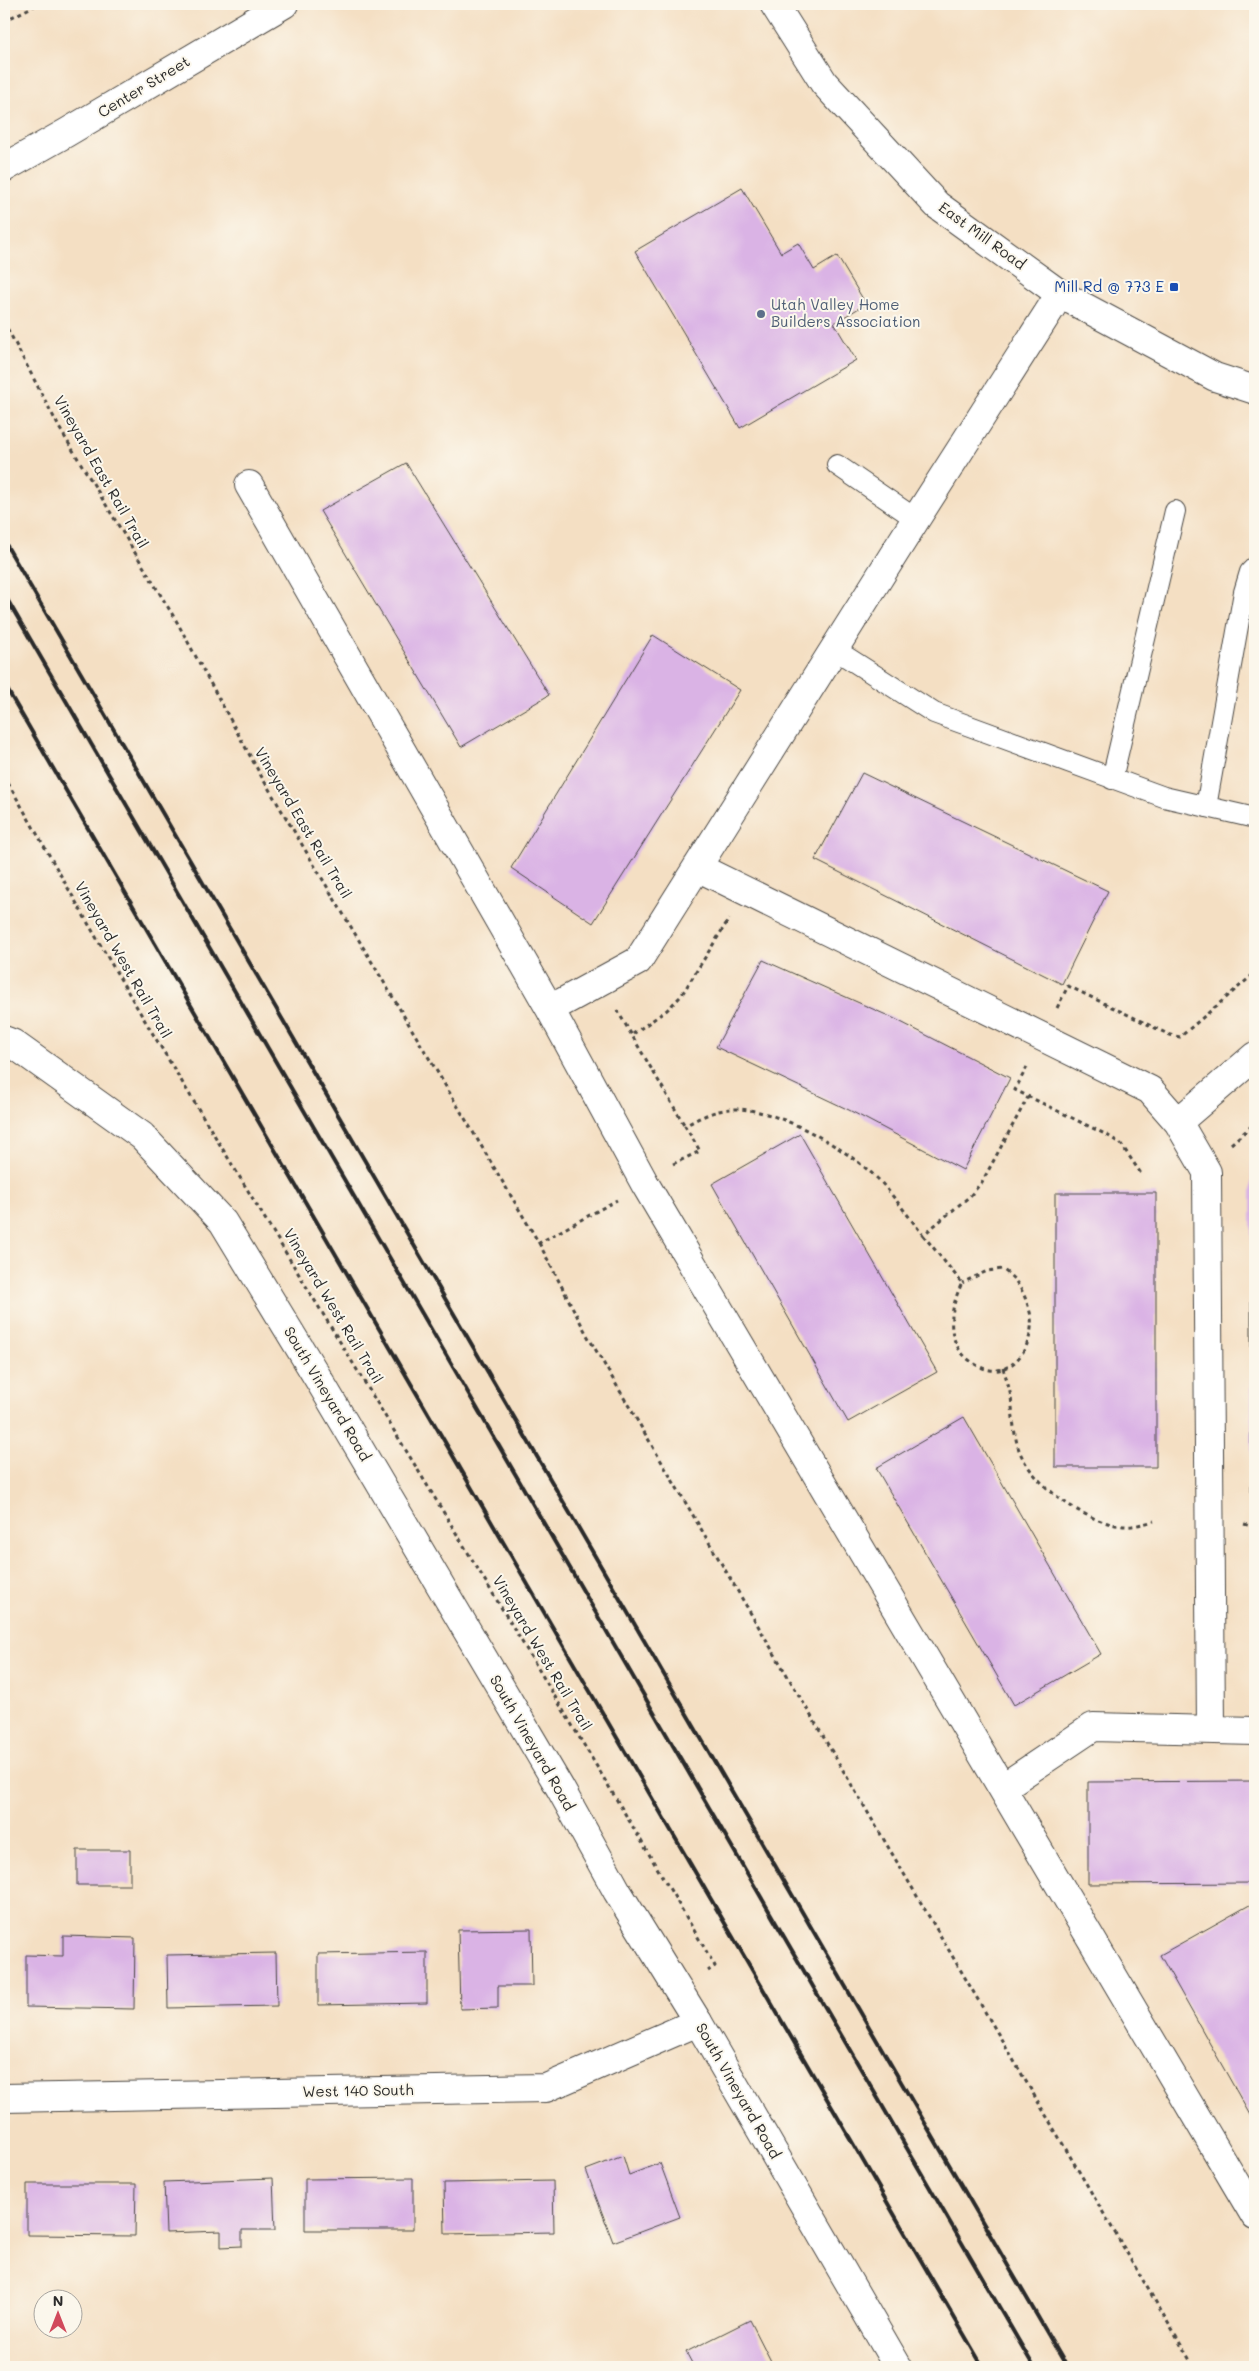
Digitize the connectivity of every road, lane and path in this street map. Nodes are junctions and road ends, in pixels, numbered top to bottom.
1 (38, 4) edge
2 (284, 4) edge
3 (774, 4) edge
4 (4, 21) edge
5 (4, 168) edge
6 (1060, 294) junction
7 (4, 322) edge
8 (1255, 390) edge
9 (837, 465) dead end
10 (249, 485) dead end
11 (1175, 511) dead end
12 (916, 519) junction
13 (1255, 567) edge
14 (834, 650) junction
15 (4, 776) edge
16 (1112, 778) junction
17 (1206, 807) junction
18 (1255, 818) edge
19 (697, 867) junction
20 (733, 912) dead end
21 (1255, 973) edge
22 (614, 1006) dead end
23 (550, 1009) junction
24 (1054, 1014) dead end
25 (633, 1034) junction
26 (4, 1040) edge
27 (1255, 1056) edge
28 (1030, 1060) dead end
29 (1028, 1097) junction
30 (1178, 1122) junction
31 (685, 1126) junction
32 (665, 1170) dead end
33 (1142, 1175) dead end
34 (621, 1198) dead end
35 (923, 1235) junction
36 (539, 1243) junction
37 (962, 1283) junction
38 (1003, 1368) junction
39 (1154, 1521) dead end
40 (1211, 1730) junction
41 (1255, 1731) edge
42 (1002, 1788) junction
43 (708, 1971) dead end
44 (698, 2022) junction
45 (4, 2098) edge
46 (1255, 2216) edge
47 (898, 2367) edge
48 (1194, 2367) edge

1 - 4 path
2 - 5 street, Center Street
3 - 6 street, East Mill Road
6 - 8 street, East Mill Road
6 - 12 street
7 - 36 path, Vineyard East Rail Trail
9 - 12 lane
10 - 23 street
11 - 16 lane
12 - 14 street
13 - 17 lane
14 - 16 lane
14 - 19 street
15 - 43 path, Vineyard West Rail Trail
16 - 17 lane
17 - 18 lane
19 - 23 street
19 - 30 street
20 - 25 path
21 - 24 path
22 - 25 path
23 - 42 street
25 - 31 path
26 - 44 street, South Vineyard Road
27 - 30 street
28 - 29 path
29 - 33 path
29 - 35 path
30 - 40 street
31 - 32 path
31 - 35 path
34 - 36 path
35 - 37 path
36 - 48 path, Vineyard East Rail Trail
37 - 38 path
37 - 38 path
38 - 39 path
40 - 41 street
40 - 42 street
42 - 46 street
44 - 45 street, West 140 South
44 - 47 street, South Vineyard Road

